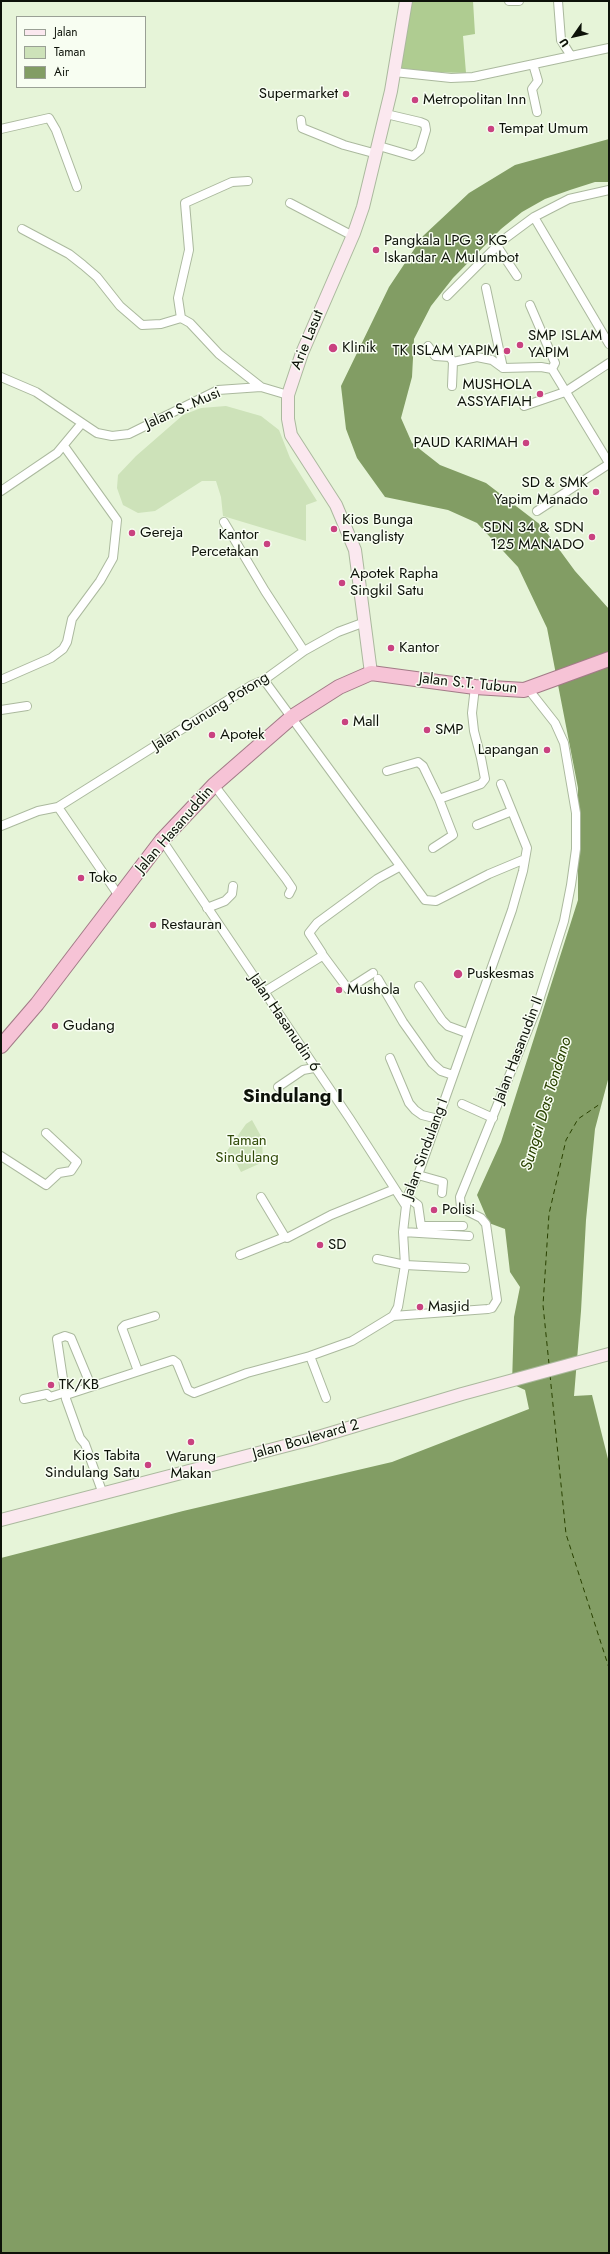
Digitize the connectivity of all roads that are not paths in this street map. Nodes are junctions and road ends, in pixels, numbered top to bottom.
1 (406, 1) edge
2 (509, 1) edge
3 (519, 1) edge
4 (558, 1) edge
5 (609, 48) edge
6 (571, 56) junction
7 (533, 64) junction
8 (394, 72) junction
9 (537, 112) dead end
10 (386, 114) junction
11 (301, 120) dead end
12 (1, 129) edge
13 (378, 150) junction
14 (248, 181) dead end
15 (77, 187) dead end
16 (609, 190) edge
17 (290, 203) dead end
18 (534, 217) junction
19 (22, 229) dead end
20 (353, 236) junction
21 (497, 246) junction
22 (517, 276) dead end
23 (486, 288) dead end
24 (447, 296) dead end
25 (530, 305) dead end
26 (181, 318) junction
27 (609, 344) edge
28 (428, 346) dead end
29 (453, 362) junction
30 (609, 363) edge
31 (503, 368) junction
32 (552, 369) junction
33 (1, 377) edge
34 (452, 386) dead end
35 (261, 387) junction
36 (565, 392) junction
37 (288, 395) junction
38 (524, 406) dead end
39 (82, 423) junction
40 (64, 446) junction
41 (609, 463) edge
42 (1, 491) edge
43 (537, 511) dead end
44 (224, 522) dead end
45 (365, 622) junction
46 (304, 651) junction
47 (609, 659) edge
48 (371, 673) junction
49 (3, 679) dead end
50 (264, 680) junction
51 (475, 687) junction
52 (528, 690) junction
53 (27, 706) dead end
54 (1, 710) edge
55 (292, 718) junction
56 (387, 771) dead end
57 (501, 784) dead end
58 (214, 785) junction
59 (439, 799) junction
60 (58, 807) junction
61 (512, 811) junction
62 (477, 825) dead end
63 (1, 826) edge
64 (162, 840) junction
65 (433, 848) dead end
66 (524, 859) junction
67 (399, 867) junction
68 (233, 886) dead end
69 (289, 894) dead end
70 (118, 896) junction
71 (207, 908) junction
72 (322, 954) junction
73 (420, 986) dead end
74 (264, 992) junction
75 (467, 1033) junction
76 (1, 1046) edge
77 (390, 1058) dead end
78 (314, 1068) junction
79 (453, 1075) junction
80 (278, 1087) dead end
81 (462, 1104) dead end
82 (493, 1118) junction
83 (438, 1119) junction
84 (46, 1133) dead end
85 (1, 1156) edge
86 (418, 1175) junction
87 (395, 1189) junction
88 (442, 1193) dead end
89 (261, 1197) dead end
90 (407, 1197) junction
91 (406, 1206) junction
92 (463, 1226) dead end
93 (404, 1232) junction
94 (469, 1236) dead end
95 (284, 1237) junction
96 (240, 1255) dead end
97 (376, 1259) dead end
98 (405, 1265) junction
99 (465, 1268) dead end
100 (155, 1316) dead end
101 (393, 1316) junction
102 (609, 1354) edge
103 (310, 1356) junction
104 (138, 1371) junction
105 (91, 1386) junction
106 (66, 1397) junction
107 (326, 1398) dead end
108 (24, 1399) dead end
109 (103, 1494) junction
110 (1, 1520) edge

1 - 8 main road, Arie Lasut
2 - 3 street
4 - 6 street
5 - 6 street
6 - 7 street
7 - 8 street
7 - 9 street
8 - 10 main road, Arie Lasut
10 - 13 main road, Arie Lasut
10 - 13 street
11 - 13 street
12 - 15 street
13 - 20 main road, Arie Lasut
14 - 26 street
16 - 18 street
17 - 20 street
18 - 21 street
18 - 27 street
19 - 26 street
20 - 37 main road, Arie Lasut
21 - 22 street
21 - 24 street
23 - 31 street
25 - 32 street
26 - 35 street
28 - 29 street
29 - 31 street
29 - 34 street
30 - 36 street
31 - 32 street
32 - 36 street
33 - 39 street, Jalan S. Musi
35 - 37 street, Jalan S. Musi
35 - 39 street, Jalan S. Musi
36 - 38 street
36 - 41 street
37 - 45 main road, Arie Lasut
39 - 40 street
40 - 42 street
40 - 49 street
41 - 43 street
44 - 46 street
45 - 46 street, Jalan Gunung Potong
45 - 48 main road, Arie Lasut
46 - 50 street, Jalan Gunung Potong
47 - 52 highway, Jalan S.T. Tubun
48 - 51 highway, Jalan S.T. Tubun
48 - 55 highway, Jalan Hasanuddin
50 - 55 street
50 - 60 street, Jalan Gunung Potong
51 - 52 highway, Jalan S.T. Tubun
51 - 59 street
52 - 82 street, Jalan Hasanudin II
53 - 54 street
55 - 58 highway, Jalan Hasanuddin
55 - 67 street
56 - 59 street
57 - 61 street, Jalan Sindulang I
58 - 64 highway, Jalan Hasanuddin
58 - 69 street
59 - 65 street
60 - 63 street, Jalan Gunung Potong
60 - 70 street
61 - 62 street
61 - 66 street, Jalan Sindulang I
64 - 70 highway, Jalan Hasanuddin
64 - 71 street, Jalan Hasanudin 6
66 - 67 street
66 - 75 street, Jalan Sindulang I
67 - 72 street
68 - 71 street
70 - 76 highway, Jalan Hasanuddin
71 - 74 street, Jalan Hasanudin 6
72 - 74 street
72 - 79 street
73 - 75 street
74 - 78 street, Jalan Hasanudin 6
75 - 79 street, Jalan Sindulang I
77 - 83 street
78 - 80 street
78 - 87 street, Jalan Hasanudin 6
79 - 83 street, Jalan Sindulang I
81 - 82 street
82 - 101 street, Jalan Hasanudin II
83 - 86 street, Jalan Sindulang I
84 - 85 street
86 - 88 street
86 - 90 street, Jalan Sindulang I
87 - 91 street, Jalan Hasanudin 6
87 - 95 street
89 - 95 street
90 - 91 street, Jalan Sindulang I
90 - 92 street
91 - 93 street, Jalan Sindulang I
93 - 94 street
93 - 98 street, Jalan Sindulang I
95 - 96 street
97 - 98 street
98 - 99 street
98 - 101 street, Jalan Sindulang I
100 - 104 street
101 - 103 street
102 - 109 main road, Jalan Boulevard 2
103 - 104 street
103 - 107 street
104 - 105 street
105 - 106 street
105 - 106 street
106 - 108 street
106 - 109 street
109 - 110 main road, Jalan Boulevard 2

